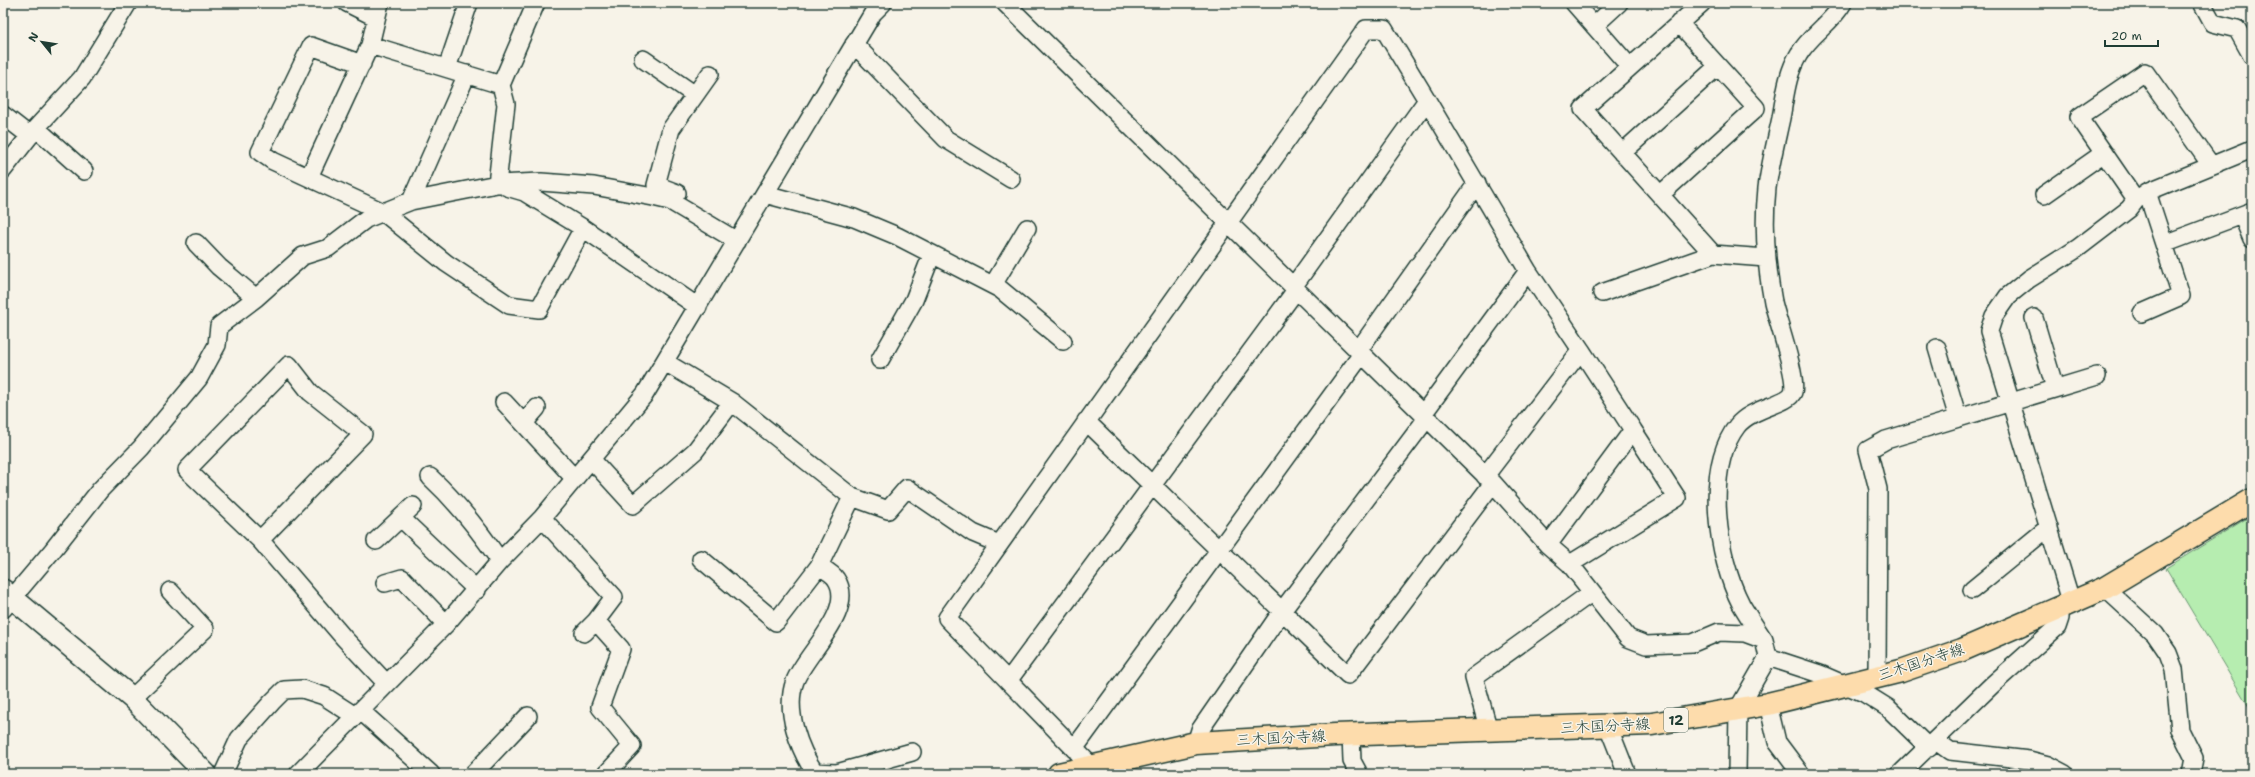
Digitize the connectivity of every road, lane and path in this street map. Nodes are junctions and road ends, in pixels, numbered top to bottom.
1 (128, 3) edge
2 (347, 3) edge
3 (469, 3) edge
4 (536, 3) edge
5 (884, 3) edge
6 (1005, 3) edge
7 (1574, 3) edge
8 (1619, 3) edge
9 (1702, 3) edge
10 (1843, 3) edge
11 (2202, 3) edge
12 (378, 10) edge
13 (1679, 23) junction
14 (1594, 26) junction
15 (854, 44) junction
16 (370, 45) junction
17 (2252, 56) edge
18 (644, 59) dead end
19 (362, 64) junction
20 (1718, 66) junction
21 (1630, 67) junction
22 (447, 68) junction
23 (467, 74) junction
24 (710, 74) dead end
25 (501, 85) junction
26 (695, 95) junction
27 (1427, 100) junction
28 (1756, 108) junction
29 (3, 115) edge
30 (1782, 115) junction
31 (33, 132) junction
32 (2252, 149) edge
33 (1622, 153) junction
34 (2104, 153) junction
35 (2211, 165) junction
36 (3, 170) edge
37 (84, 172) dead end
38 (309, 177) junction
39 (1011, 179) dead end
40 (1477, 183) junction
41 (497, 184) junction
42 (765, 194) junction
43 (1660, 195) junction
44 (2044, 195) dead end
45 (2142, 196) junction
46 (412, 201) junction
47 (383, 212) junction
48 (2247, 213) edge
49 (1227, 223) junction
50 (583, 228) junction
51 (1028, 228) dead end
52 (739, 237) junction
53 (2252, 239) edge
54 (196, 243) dead end
55 (2164, 244) junction
56 (932, 254) junction
57 (1713, 254) junction
58 (1766, 258) junction
59 (1528, 271) junction
60 (993, 286) junction
61 (1295, 288) junction
62 (1602, 293) dead end
63 (256, 298) junction
64 (698, 307) junction
65 (2142, 313) dead end
66 (2034, 318) dead end
67 (1063, 341) dead end
68 (1937, 348) dead end
69 (1581, 350) junction
70 (1360, 352) junction
71 (880, 360) dead end
72 (665, 362) junction
73 (2097, 376) dead end
74 (2055, 388) junction
75 (504, 402) dead end
76 (732, 402) junction
77 (2011, 402) junction
78 (537, 408) dead end
79 (1425, 416) junction
80 (1958, 418) junction
81 (1086, 422) junction
82 (524, 423) junction
83 (1633, 430) junction
84 (591, 459) junction
85 (430, 477) dead end
86 (575, 479) junction
87 (1489, 480) junction
88 (1151, 484) junction
89 (852, 497) junction
90 (2252, 500) edge
91 (413, 506) dead end
92 (401, 518) junction
93 (542, 518) junction
94 (2048, 527) junction
95 (260, 540) junction
96 (376, 541) dead end
97 (999, 544) junction
98 (1548, 545) junction
99 (1218, 549) junction
100 (701, 559) dead end
101 (500, 561) junction
102 (1570, 564) junction
103 (819, 566) junction
104 (385, 583) dead end
105 (2105, 588) junction
106 (477, 590) junction
107 (1972, 590) dead end
108 (170, 592) dead end
109 (1591, 593) junction
110 (6, 599) edge
111 (2066, 604) junction
112 (1282, 611) junction
113 (596, 621) junction
114 (446, 624) junction
115 (584, 633) dead end
116 (1764, 640) junction
117 (1768, 657) junction
118 (1877, 678) junction
119 (1008, 681) junction
120 (387, 684) junction
121 (1843, 686) junction
122 (132, 698) junction
123 (1768, 704) junction
124 (1738, 709) junction
125 (358, 714) junction
126 (528, 716) dead end
127 (1608, 726) junction
128 (1489, 731) junction
129 (1351, 735) junction
130 (1196, 743) junction
131 (1933, 744) junction
132 (1074, 749) junction
133 (912, 752) dead end
134 (1095, 770) edge
135 (197, 771) edge
136 (815, 773) edge
137 (223, 774) edge
138 (298, 774) edge
139 (431, 774) edge
140 (473, 774) edge
141 (606, 774) edge
142 (1059, 774) edge
143 (1359, 774) edge
144 (1627, 774) edge
145 (1737, 774) edge
146 (1801, 774) edge
147 (1900, 774) edge
148 (2065, 774) edge
149 (2190, 774) edge

1 - 31 street
2 - 12 street
3 - 22 street
4 - 25 street
5 - 15 street
6 - 49 street
7 - 14 street
8 - 14 street
9 - 13 street
10 - 30 street
11 - 17 street
12 - 16 street
13 - 20 street
13 - 21 street
14 - 21 street
15 - 39 street
15 - 42 street
16 - 19 street
16 - 22 street
18 - 26 street
19 - 38 street
19 - 38 street
20 - 28 street
20 - 33 street
21 - 33 street
22 - 23 street
23 - 25 street
23 - 46 street
24 - 26 street
25 - 41 street
26 - 52 street
27 - 40 street
27 - 49 street
27 - 61 street
28 - 30 street
28 - 43 street
29 - 31 street
30 - 58 street
31 - 36 street
31 - 37 street
32 - 35 street
33 - 43 street
34 - 35 street
34 - 44 street
34 - 45 street
35 - 45 street
38 - 47 street
40 - 59 street
40 - 70 street
41 - 46 street
41 - 50 street
41 - 52 street
42 - 52 street
42 - 56 street
43 - 57 street
45 - 55 street
45 - 77 street
46 - 47 street
47 - 50 street
47 - 63 street
48 - 53 street
48 - 55 street
49 - 61 street
49 - 81 street
50 - 64 street
51 - 60 street
52 - 64 street
54 - 63 street
55 - 65 street
56 - 60 street
56 - 71 street
57 - 58 street
57 - 62 street
58 - 116 street
59 - 69 street
59 - 79 street
60 - 67 street
61 - 70 street
61 - 88 street
63 - 110 street
64 - 72 street
66 - 74 street
68 - 80 street
69 - 83 street
69 - 87 street
70 - 79 street
70 - 99 street
72 - 76 street
72 - 84 street
73 - 74 street
74 - 77 street
75 - 82 street
76 - 84 street
76 - 89 street
77 - 80 street
77 - 94 street
78 - 82 street
79 - 87 street
79 - 112 street
80 - 118 street
81 - 88 street
81 - 97 street
82 - 86 street
83 - 98 street
83 - 102 street
84 - 86 street
85 - 101 street
86 - 93 street
87 - 98 street
87 - 112 street
88 - 99 street
88 - 119 street
89 - 97 street
89 - 103 street
90 - 105 main road, 三木国分寺線 / 12
91 - 92 street
92 - 96 street
92 - 106 street
93 - 101 street
93 - 113 street
94 - 107 street
94 - 111 street
95 - 95 street
95 - 120 street
97 - 119 street
98 - 102 street
99 - 112 street
99 - 132 street
100 - 103 street
101 - 106 street
102 - 109 street
103 - 136 street
104 - 114 street
105 - 111 main road, 三木国分寺線 / 12
105 - 149 street
106 - 114 street
108 - 122 street
109 - 116 street
109 - 128 street
110 - 122 street
111 - 118 main road, 三木国分寺線 / 12
111 - 131 street
112 - 130 street
113 - 115 street
113 - 141 street
114 - 120 street
116 - 117 street
117 - 121 street
117 - 124 street
118 - 121 main road, 三木国分寺線 / 12
119 - 132 street
120 - 125 street
121 - 123 main road, 三木国分寺線 / 12
121 - 131 street
122 - 135 street
123 - 124 main road, 三木国分寺線 / 12
123 - 146 street
124 - 127 main road, 三木国分寺線 / 12
124 - 145 street
125 - 137 street
125 - 138 street
125 - 139 street
126 - 140 street
127 - 128 main road, 三木国分寺線 / 12
127 - 144 street
128 - 129 main road, 三木国分寺線 / 12
129 - 130 main road, 三木国分寺線 / 12
129 - 143 street
130 - 134 main road, 三木国分寺線 / 12
131 - 147 street
131 - 148 street
132 - 134 street
133 - 136 street
134 - 142 main road, 三木国分寺線 / 12

